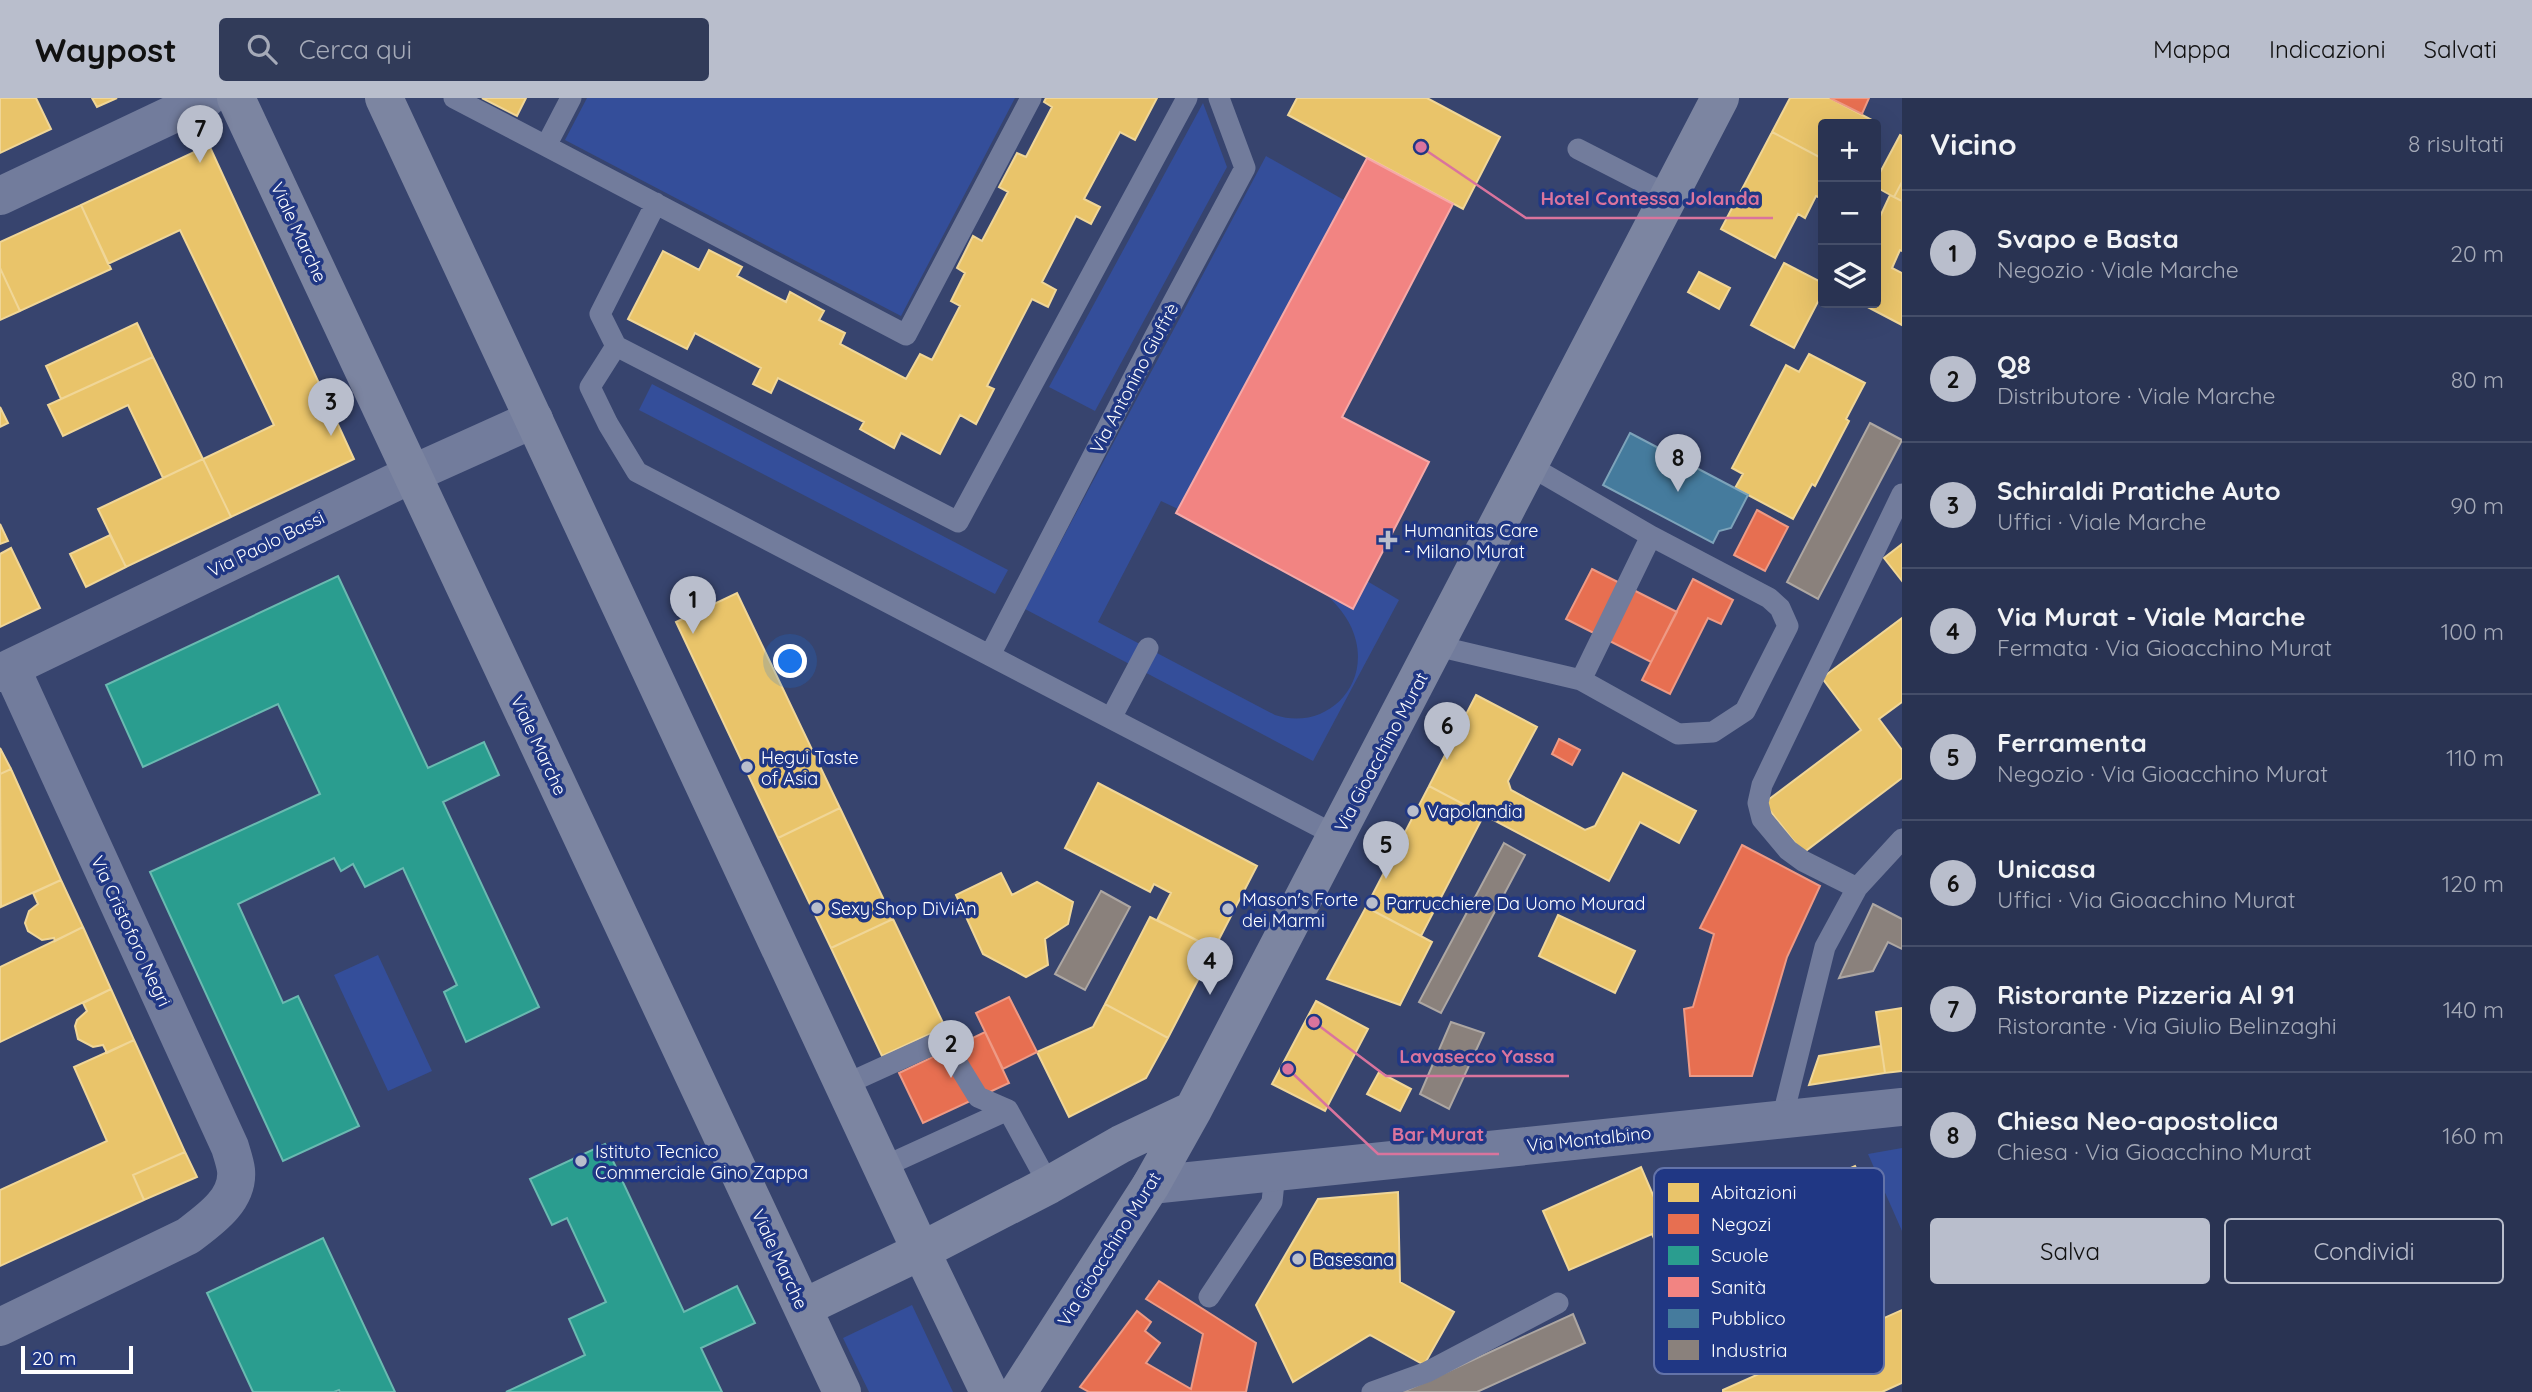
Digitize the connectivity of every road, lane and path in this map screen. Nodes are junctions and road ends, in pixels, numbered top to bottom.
1 (207, 98) edge
2 (236, 98) edge
3 (384, 98) edge
4 (454, 98) edge
5 (571, 98) edge
6 (1031, 98) edge
7 (1186, 98) edge
8 (1219, 98) edge
9 (1720, 98) edge
10 (546, 146) junction
11 (1578, 149) dead end
12 (1668, 195) junction
13 (0, 196) edge
14 (656, 203) junction
15 (616, 346) junction
16 (534, 419) junction
17 (1530, 466) junction
18 (412, 474) junction
19 (1902, 494) edge
20 (1651, 537) junction
21 (1437, 646) junction
22 (1148, 648) dead end
23 (990, 655) junction
24 (6, 671) edge
25 (1581, 680) junction
26 (1111, 718) junction
27 (1337, 836) junction
28 (1902, 839) edge
29 (1857, 888) junction
30 (844, 1085) junction
31 (1902, 1107) edge
32 (1009, 1110) junction
33 (1193, 1110) junction
34 (1782, 1119) junction
35 (883, 1167) junction
36 (1275, 1172) junction
37 (1049, 1185) junction
38 (1151, 1185) junction
39 (921, 1251) junction
40 (1209, 1297) dead end
41 (1558, 1303) dead end
42 (803, 1308) junction
43 (0, 1327) edge
44 (842, 1392) edge
45 (989, 1392) edge
46 (1018, 1392) edge
47 (1372, 1392) edge

1 - 13 street
2 - 18 main road, Viale Marche
3 - 16 main road
4 - 10 lane
5 - 10 lane
6 - 14 lane
7 - 15 lane
8 - 23 lane, Via Antonino Giuffrè
9 - 12 main road, Via Gioacchino Murat
10 - 14 lane
11 - 12 lane
12 - 17 main road, Via Gioacchino Murat
14 - 15 lane
15 - 23 lane
16 - 18 street, Via Paolo Bassi
16 - 30 main road
17 - 20 lane
17 - 21 main road, Via Gioacchino Murat
18 - 24 street, Via Paolo Bassi
18 - 42 main road, Viale Marche
19 - 29 lane
20 - 25 lane
20 - 25 lane
21 - 25 lane
21 - 27 main road, Via Gioacchino Murat
22 - 26 lane
23 - 26 lane
24 - 43 street, Via Cristoforo Negri
26 - 27 lane
27 - 33 main road, Via Gioacchino Murat
28 - 29 lane
29 - 34 lane
30 - 32 lane
30 - 35 main road
31 - 34 street, Via Montalbino
32 - 35 lane
32 - 37 lane
33 - 37 main road
33 - 38 main road, Via Gioacchino Murat
34 - 36 street, Via Montalbino
35 - 39 main road
36 - 38 street, Via Montalbino
36 - 40 lane
37 - 39 main road
38 - 46 main road, Via Gioacchino Murat
39 - 42 main road
39 - 45 main road
41 - 47 lane
42 - 44 main road, Viale Marche

